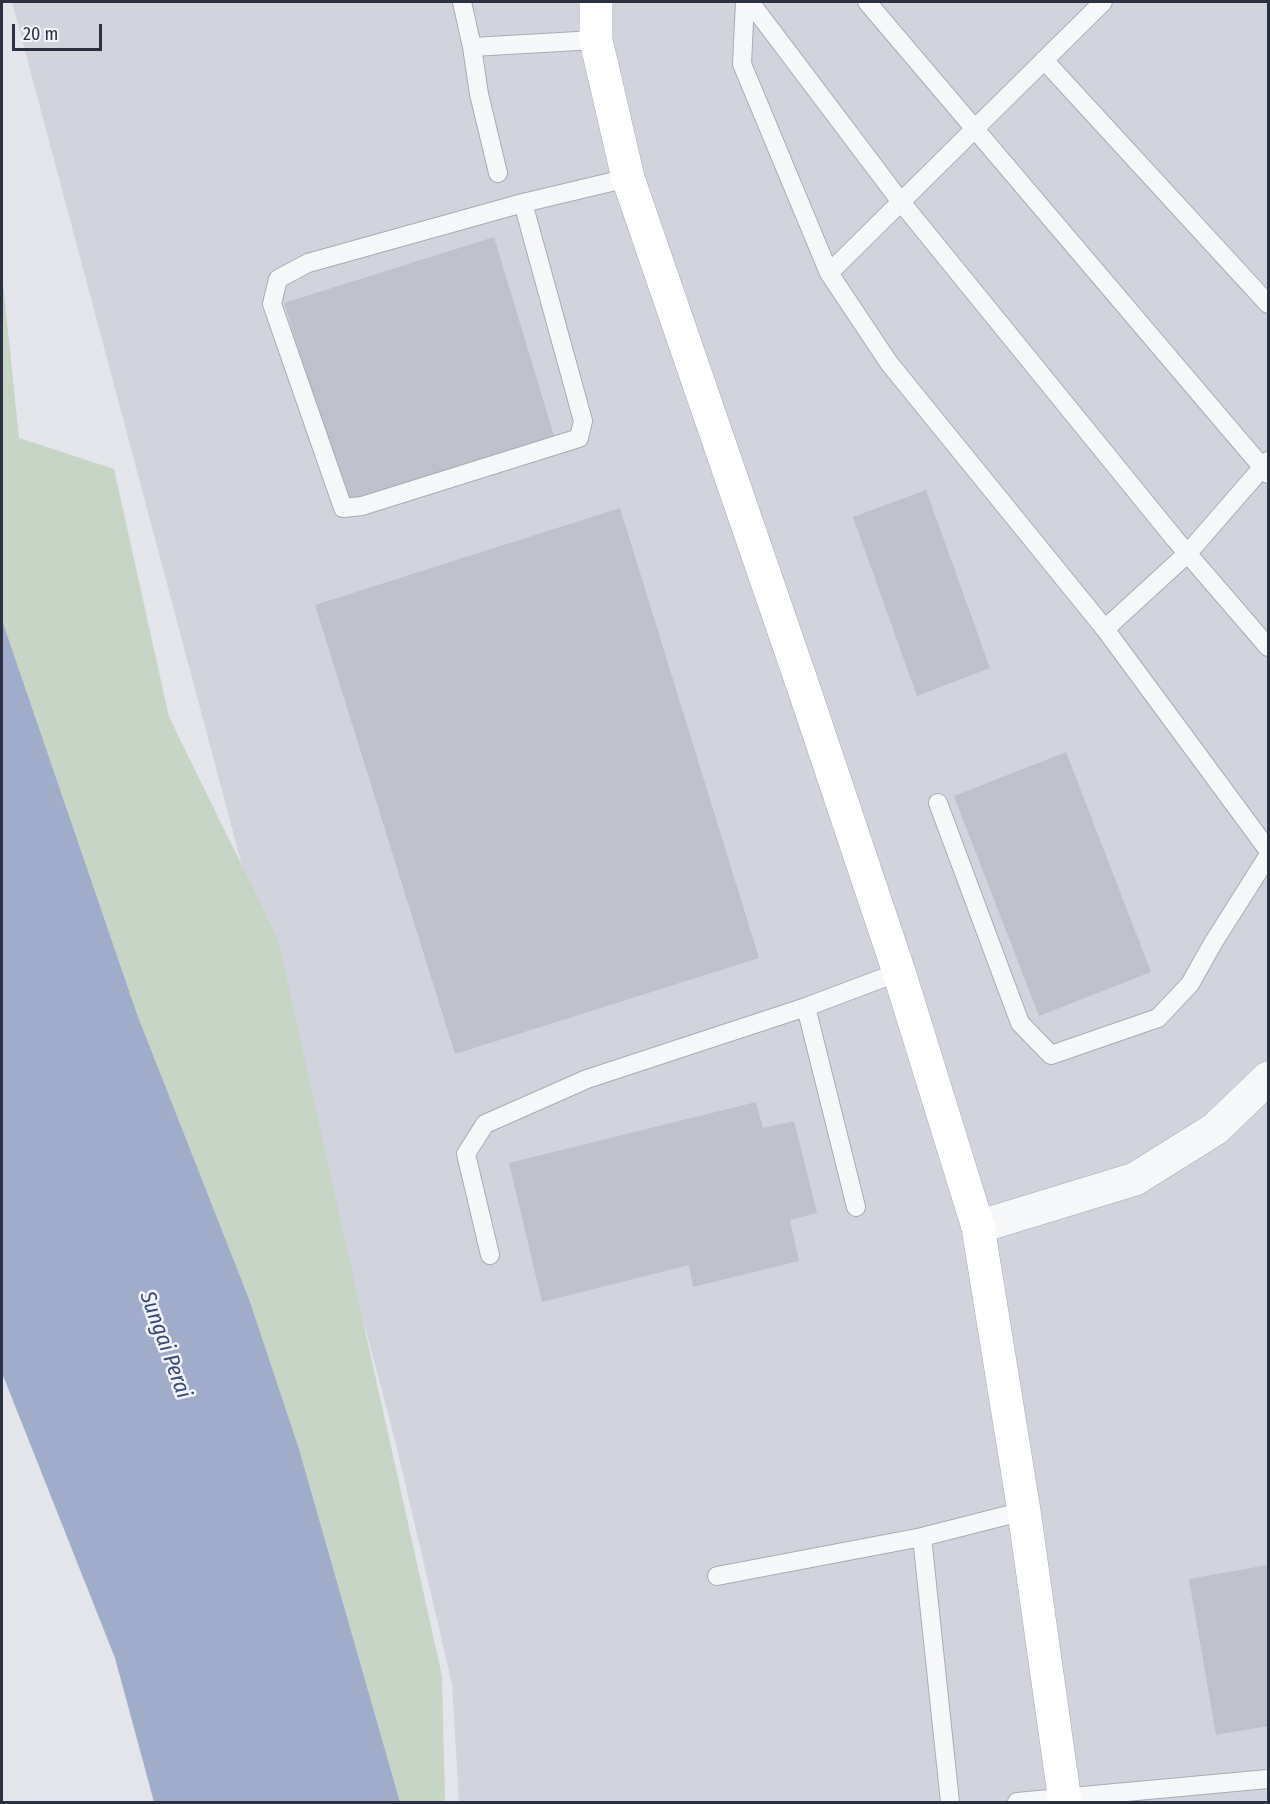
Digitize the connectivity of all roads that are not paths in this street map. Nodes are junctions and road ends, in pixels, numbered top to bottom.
1 (462, 2) edge
2 (596, 2) edge
3 (745, 2) edge
4 (750, 2) edge
5 (867, 2) edge
6 (1103, 2) edge
7 (596, 40) junction
8 (472, 47) junction
9 (1044, 60) junction
10 (976, 128) junction
11 (498, 173) dead end
12 (628, 178) junction
13 (901, 202) junction
14 (523, 203) junction
15 (829, 273) junction
16 (1269, 304) edge
17 (1267, 467) edge
18 (1188, 553) junction
19 (1105, 629) junction
20 (1269, 647) edge
21 (938, 803) dead end
22 (1269, 850) edge
23 (1269, 856) edge
24 (899, 972) junction
25 (806, 1007) junction
26 (1269, 1078) edge
27 (856, 1207) dead end
28 (978, 1227) junction
29 (490, 1255) dead end
30 (1024, 1511) junction
31 (922, 1538) junction
32 (717, 1576) dead end
33 (1269, 1779) edge
34 (1180, 1796) edge
35 (1064, 1801) edge
36 (950, 1803) edge
37 (1017, 1803) edge

1 - 8 lane
2 - 7 main road
3 - 15 lane
4 - 13 lane
5 - 10 lane
6 - 9 lane
7 - 8 lane
7 - 12 main road
8 - 11 lane
9 - 10 lane
9 - 16 lane
10 - 13 lane
10 - 17 lane
12 - 14 lane
12 - 24 main road
13 - 15 lane
13 - 18 lane
14 - 14 lane
15 - 19 lane
17 - 18 lane
18 - 19 lane
18 - 20 lane
19 - 22 lane
21 - 23 lane
24 - 25 lane
24 - 28 main road
25 - 27 lane
25 - 29 lane
26 - 28 street
28 - 30 main road
30 - 31 lane
30 - 35 main road
31 - 32 lane
31 - 36 lane
33 - 34 lane
34 - 35 lane
35 - 37 lane

